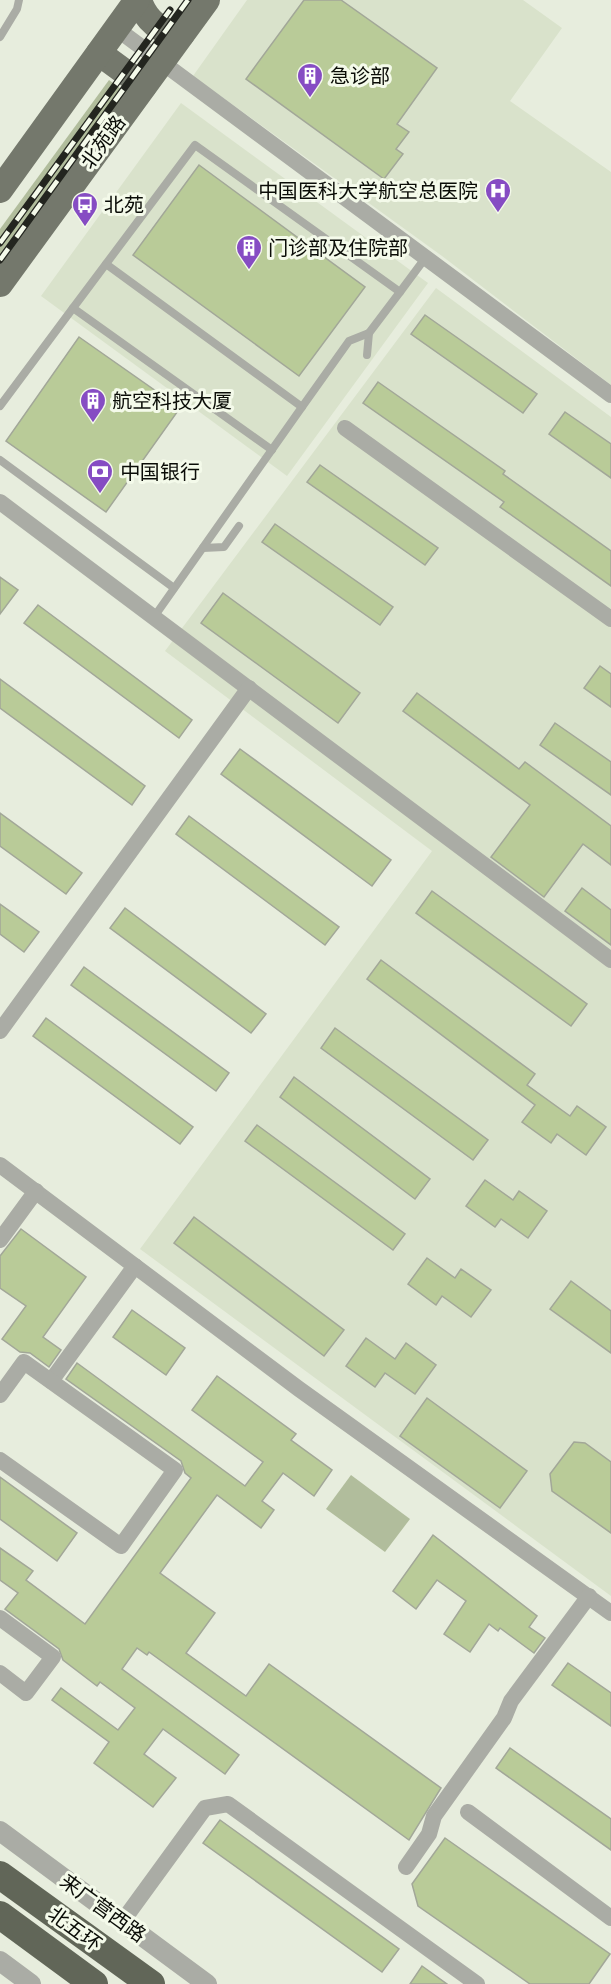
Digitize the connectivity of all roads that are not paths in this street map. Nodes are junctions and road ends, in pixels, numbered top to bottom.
1 (19, 0) edge
2 (138, 0) edge
3 (207, 0) edge
4 (117, 29) junction
5 (182, 34) junction
6 (0, 37) edge
7 (99, 53) junction
8 (162, 61) junction
9 (144, 86) junction
10 (0, 190) edge
11 (426, 257) junction
12 (106, 264) junction
13 (0, 284) edge
14 (400, 292) junction
15 (73, 308) junction
16 (369, 333) junction
17 (367, 355) dead end
18 (611, 395) edge
19 (0, 406) edge
20 (302, 407) junction
21 (345, 428) dead end
22 (272, 450) junction
23 (0, 460) edge
24 (0, 502) edge
25 (239, 526) dead end
26 (203, 548) junction
27 (174, 588) junction
28 (154, 617) junction
29 (611, 620) edge
30 (249, 688) junction
31 (611, 960) edge
32 (0, 1031) edge
33 (0, 1165) edge
34 (36, 1191) junction
35 (0, 1240) edge
36 (135, 1266) junction
37 (51, 1381) junction
38 (0, 1395) edge
39 (0, 1460) edge
40 (589, 1596) junction
41 (611, 1613) edge
42 (0, 1618) edge
43 (0, 1673) edge
44 (468, 1812) dead end
45 (0, 1831) edge
46 (406, 1867) dead end
47 (0, 1875) edge
48 (0, 1916) edge
49 (611, 1918) edge
50 (122, 1922) junction
51 (0, 1961) edge
52 (31, 1984) edge
53 (94, 1984) edge
54 (151, 1984) edge
55 (207, 1984) edge
56 (477, 1984) edge

1 - 6 lane
2 - 4 main road
2 - 5 main road
3 - 5 main road, 北苑路
4 - 7 main road
4 - 8 street
5 - 8 main road, 北苑路
7 - 9 main road
7 - 10 main road
8 - 9 main road, 北苑路
8 - 11 street
9 - 13 main road, 北苑路
11 - 14 lane
11 - 18 street
12 - 14 lane
12 - 15 lane
12 - 20 lane
14 - 16 lane
15 - 19 lane
15 - 22 lane
16 - 17 lane
16 - 20 lane
20 - 22 lane
21 - 29 street
22 - 26 lane
23 - 27 lane
24 - 28 street
25 - 26 lane
26 - 27 lane
27 - 28 lane
28 - 30 street
30 - 31 street
30 - 32 street
33 - 34 street
34 - 35 street
34 - 36 street
36 - 37 street
36 - 40 street
37 - 38 street
37 - 39 street
40 - 41 street
40 - 46 street
42 - 43 street
44 - 49 street
45 - 50 street, 来广营西路
47 - 54 highway, 北五环
48 - 53 highway, 北五环
50 - 55 street, 来广营西路
50 - 56 street
51 - 52 street

